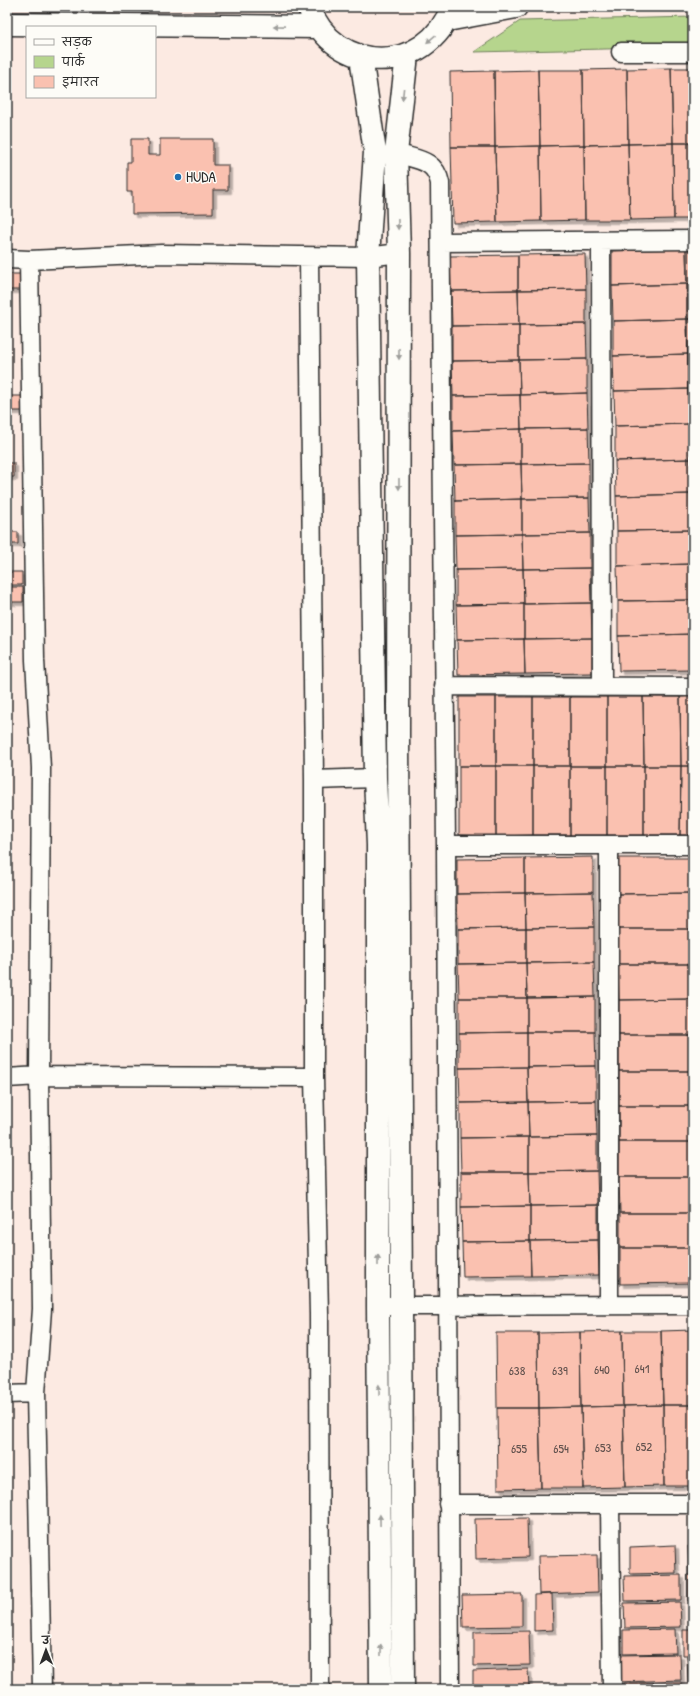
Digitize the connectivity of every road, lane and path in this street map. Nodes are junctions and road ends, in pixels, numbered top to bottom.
1 (309, 7) edge
2 (516, 7) edge
3 (450, 14) edge
4 (7, 24) edge
5 (318, 27) junction
6 (621, 52) dead end
7 (693, 52) edge
8 (407, 55) junction
9 (361, 57) junction
10 (396, 153) junction
11 (601, 240) junction
12 (693, 240) edge
13 (441, 242) junction
14 (399, 253) junction
15 (309, 257) junction
16 (368, 257) junction
17 (7, 259) edge
18 (29, 260) junction
19 (444, 686) junction
20 (602, 686) junction
21 (693, 687) edge
22 (375, 778) junction
23 (314, 780) junction
24 (446, 845) junction
25 (609, 845) junction
26 (693, 845) edge
27 (39, 1076) junction
28 (314, 1077) junction
29 (7, 1078) edge
30 (609, 1305) junction
31 (693, 1305) edge
32 (378, 1306) junction
33 (401, 1306) junction
34 (447, 1306) junction
35 (7, 1394) edge
36 (36, 1394) junction
37 (448, 1504) junction
38 (610, 1504) junction
39 (693, 1504) edge
40 (42, 1689) edge
41 (320, 1689) edge
42 (381, 1689) edge
43 (403, 1689) edge
44 (450, 1689) edge
45 (612, 1689) edge

1 - 5 street
2 - 3 street
3 -> 8 street
5 -> 4 street
5 - 9 street
6 - 7 street
8 - 9 street
8 -> 10 street
9 - 16 street
10 - 13 street
10 -> 14 street
11 - 12 street
11 - 13 street
11 - 20 street
13 - 19 street
14 - 16 street
14 -> 33 street
15 - 16 street
15 - 18 street
15 - 23 street
16 - 22 street
17 - 18 street
18 - 27 street
19 - 20 street
19 - 24 street
20 - 21 street
22 - 23 street
32 -> 22 street
23 - 28 street
24 - 25 street
24 - 34 street
25 - 26 street
25 - 30 street
27 - 28 street
27 - 29 street
27 - 36 street
28 - 41 street
30 - 31 street
30 - 34 street
32 - 33 street
42 -> 32 street
33 - 34 street
33 - 43 street
34 - 37 street
35 - 36 street
36 - 40 street
37 - 38 street
37 - 44 street
38 - 39 street
38 - 45 street

